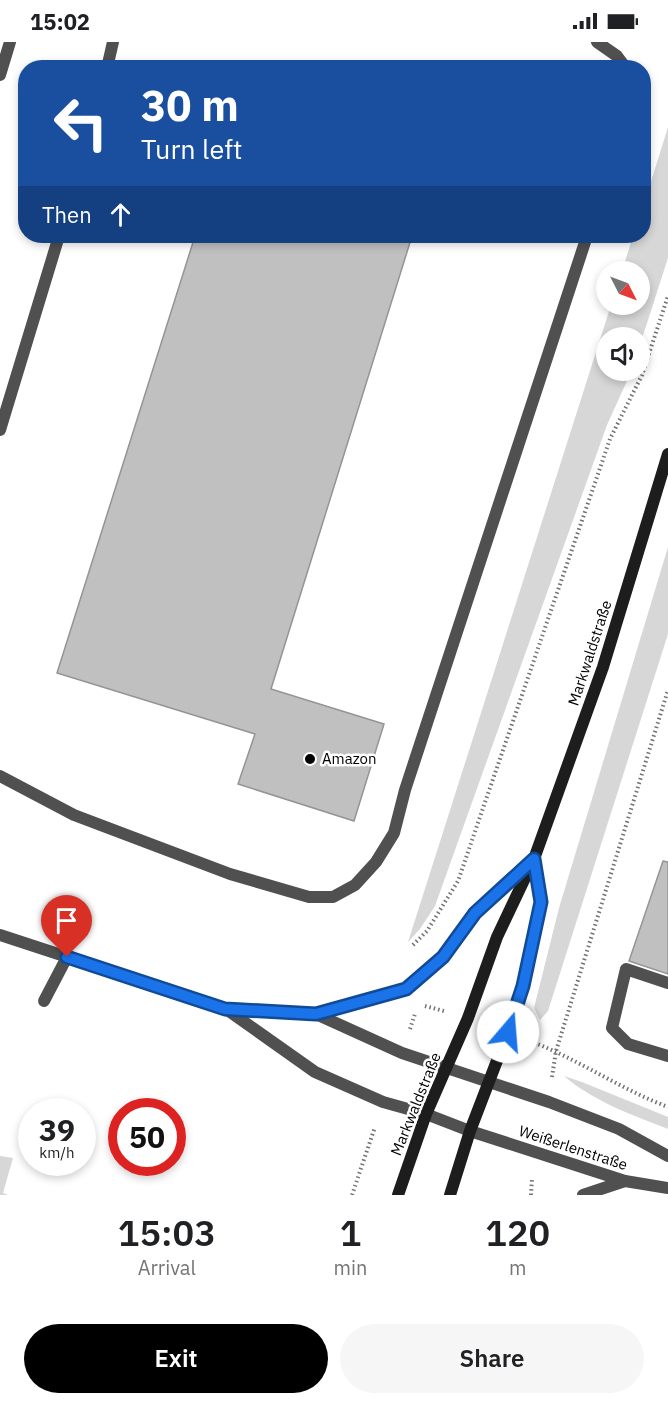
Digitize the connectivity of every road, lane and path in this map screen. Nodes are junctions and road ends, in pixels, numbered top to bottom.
1 (10, 42) edge
2 (113, 42) edge
3 (597, 42) edge
4 (109, 60) edge
5 (619, 60) edge
6 (0, 75) edge
7 (57, 243) edge
8 (585, 243) edge
9 (668, 296) edge
10 (0, 429) edge
11 (668, 454) edge
12 (668, 690) edge
13 (0, 776) edge
14 (534, 859) junction
15 (0, 935) edge
16 (406, 953) dead end
17 (67, 957) junction
18 (668, 983) edge
19 (406, 989) joint
20 (44, 1001) dead end
21 (225, 1009) junction
22 (316, 1014) junction
23 (508, 1032) junction
24 (556, 1051) junction
25 (668, 1056) edge
26 (446, 1068) junction
27 (490, 1083) junction
28 (668, 1107) edge
29 (426, 1114) junction
30 (471, 1131) junction
31 (668, 1156) edge
32 (625, 1181) junction
33 (668, 1188) edge
34 (398, 1195) edge
35 (450, 1195) edge
36 (583, 1195) edge

1 - 6 street
2 - 4 street
3 - 5 street
7 - 10 street
8 - 13 street
9 - 16 path
11 - 14 main road, Markwaldstraße
12 - 24 path
14 - 19 main road
14 - 23 main road, Markwaldstraße
14 - 26 main road, Markwaldstraße
15 - 17 street
17 - 20 street
17 - 21 street
18 - 25 street
19 - 22 street
21 - 22 street
21 - 29 street, Weißerlenstraße
22 - 26 street, Weißerlenstraße
23 - 24 path
23 - 27 main road, Markwaldstraße
24 - 28 path
26 - 27 street, Weißerlenstraße
26 - 29 main road, Markwaldstraße
27 - 30 main road, Markwaldstraße
27 - 31 street, Weißerlenstraße
29 - 30 street, Weißerlenstraße
29 - 34 main road, Markwaldstraße
30 - 32 street, Weißerlenstraße
30 - 35 main road, Markwaldstraße
32 - 33 street, Weißerlenstraße
32 - 36 street

